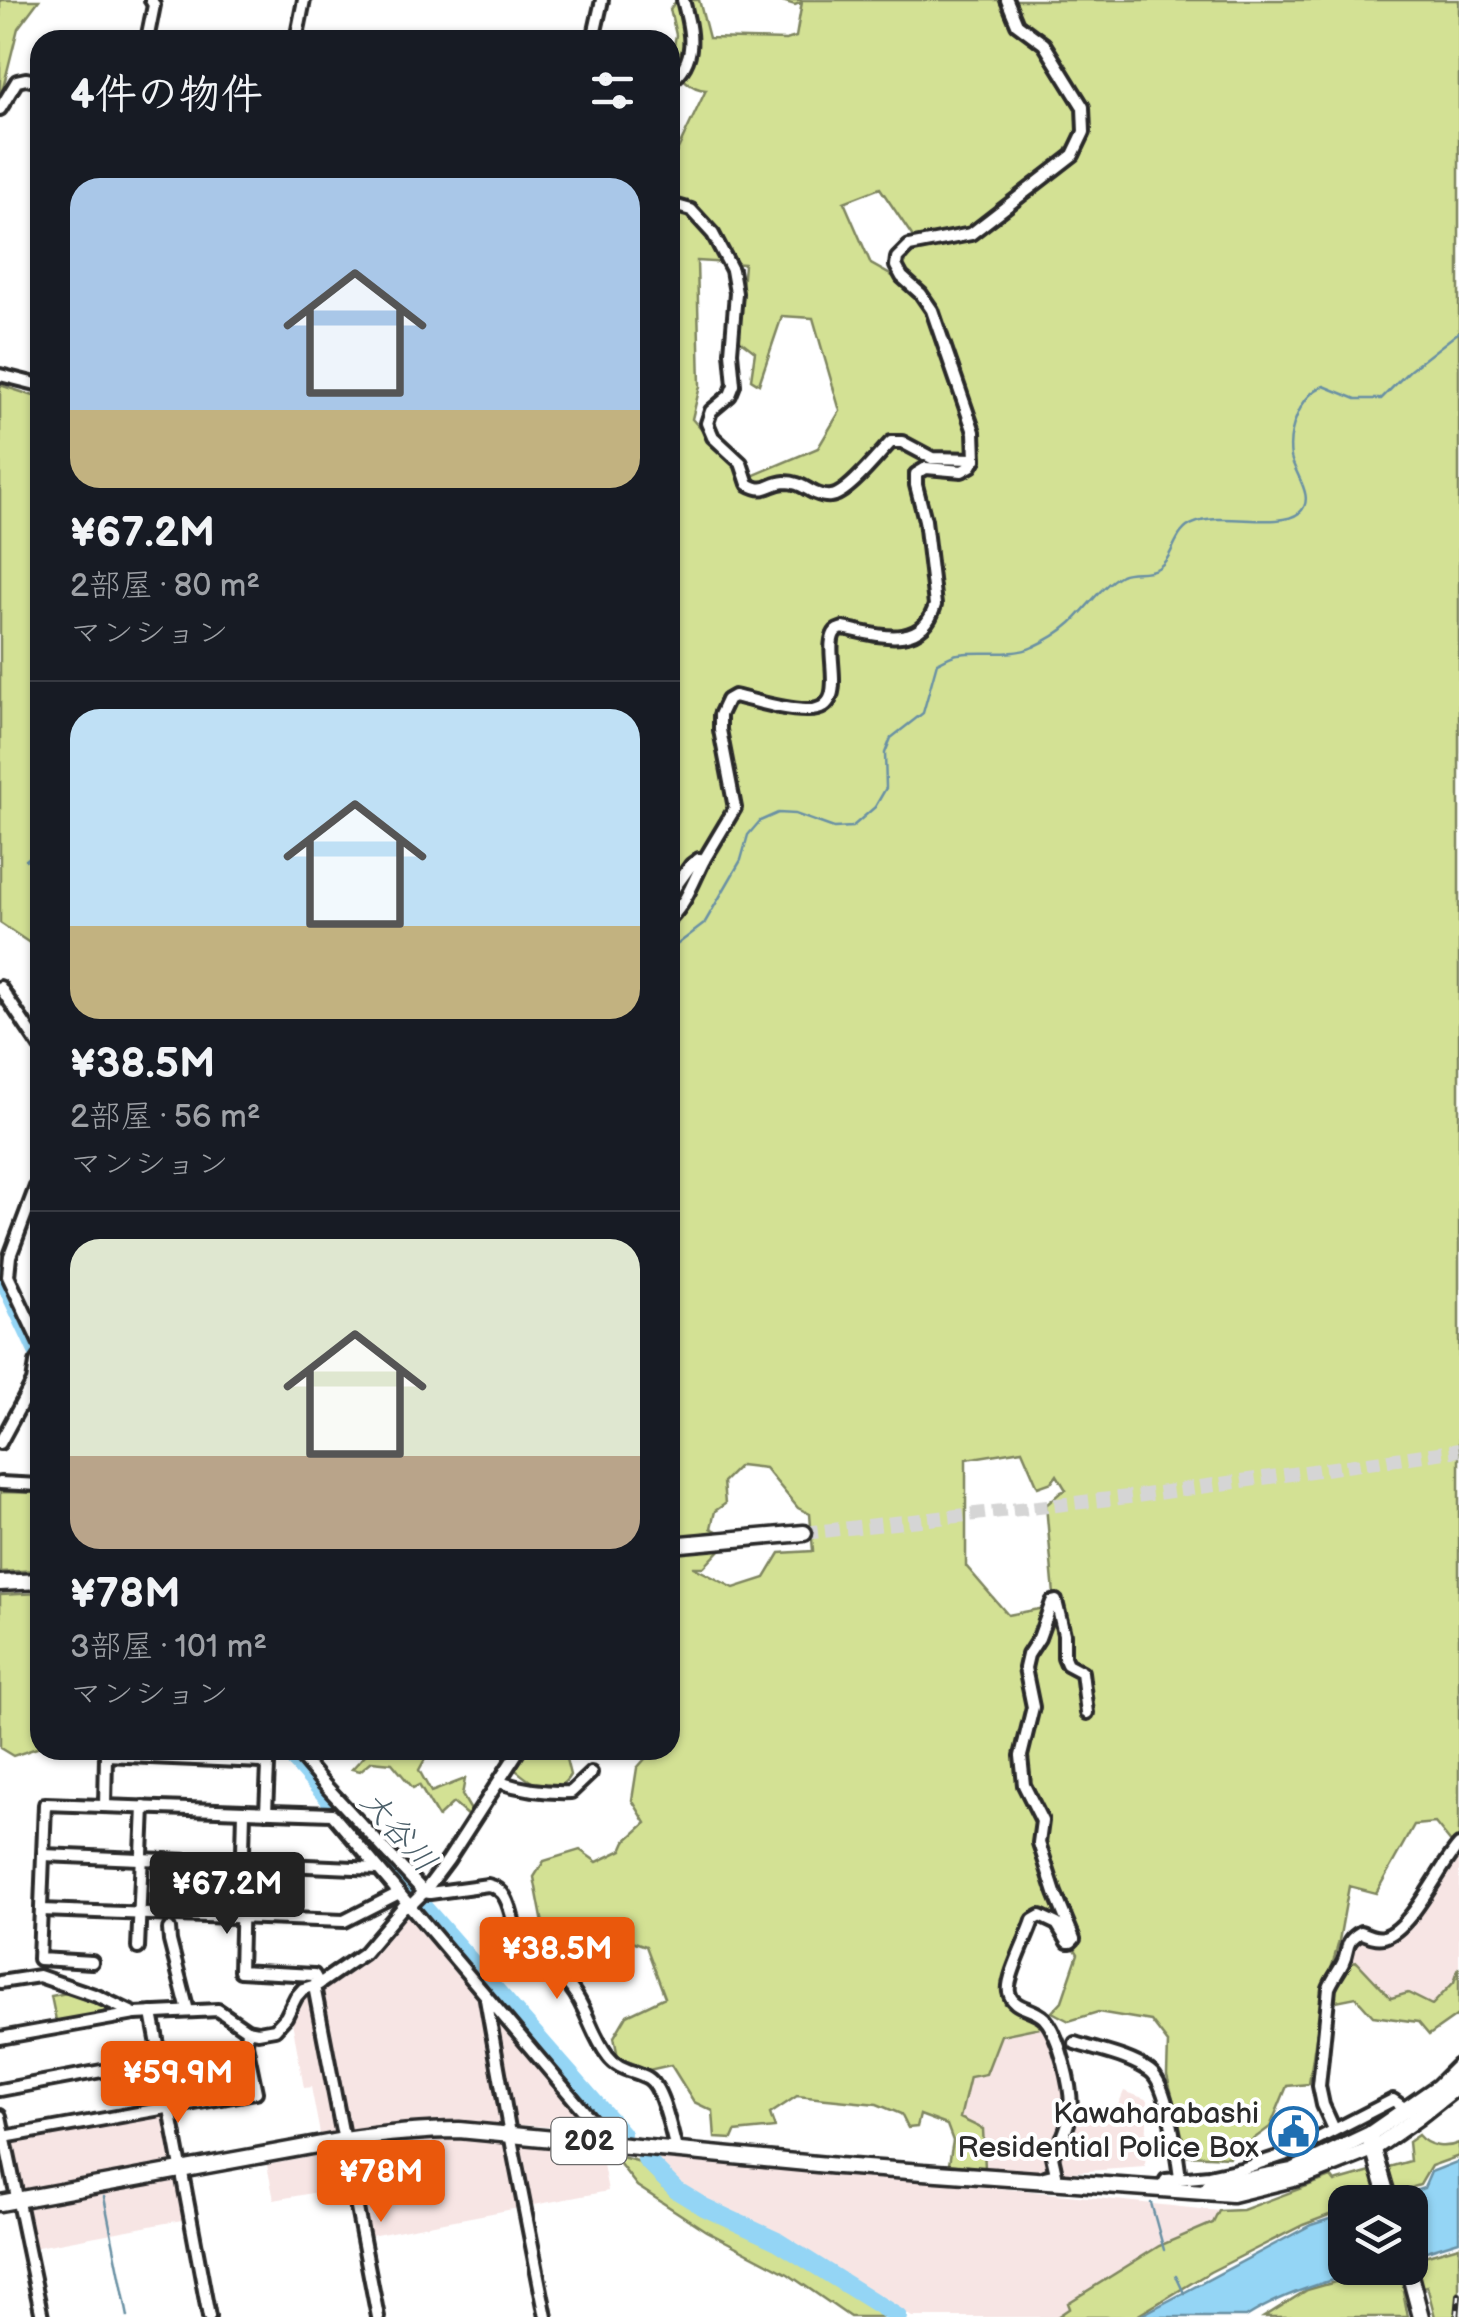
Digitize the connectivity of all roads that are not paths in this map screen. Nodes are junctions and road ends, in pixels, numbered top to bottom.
1 (152, 0) edge
2 (304, 0) edge
3 (602, 0) edge
4 (684, 0) edge
5 (1008, 0) edge
6 (148, 30) edge
7 (298, 30) edge
8 (595, 30) edge
9 (680, 71) edge
10 (30, 80) edge
11 (0, 109) edge
12 (680, 207) edge
13 (0, 375) edge
14 (30, 383) edge
15 (975, 459) junction
16 (704, 860) junction
17 (680, 880) edge
18 (680, 907) edge
19 (0, 987) edge
20 (30, 1032) edge
21 (30, 1203) edge
22 (30, 1323) edge
23 (30, 1387) edge
24 (0, 1442) edge
25 (0, 1483) edge
26 (30, 1485) edge
27 (804, 1533) tunnel mouth
28 (680, 1543) edge
29 (30, 1582) edge
30 (0, 1583) edge
31 (1087, 1713) dead end
32 (106, 1760) edge
33 (216, 1760) edge
34 (303, 1760) edge
35 (513, 1760) edge
36 (591, 1773) dead end
37 (499, 1782) junction
38 (105, 1806) junction
39 (144, 1808) junction
40 (244, 1811) junction
41 (266, 1812) junction
42 (1459, 1846) edge
43 (43, 1855) junction
44 (142, 1859) junction
45 (242, 1863) junction
46 (378, 1868) junction
47 (399, 1893) junction
48 (417, 1898) junction
49 (40, 1910) junction
50 (140, 1914) junction
51 (240, 1918) junction
52 (170, 1929) dead end
53 (138, 1948) dead end
54 (92, 1962) dead end
55 (0, 1982) edge
56 (317, 1985) junction
57 (486, 1996) junction
58 (188, 2011) junction
59 (152, 2013) junction
60 (135, 2014) junction
61 (247, 2030) junction
62 (0, 2038) edge
63 (1074, 2043) dead end
64 (246, 2044) junction
65 (161, 2060) junction
66 (1459, 2066) edge
67 (1459, 2085) edge
68 (0, 2090) edge
69 (170, 2108) junction
70 (1412, 2114) junction
71 (0, 2116) edge
72 (1334, 2129) junction
73 (510, 2134) junction
74 (4, 2137) junction
75 (344, 2140) junction
76 (1371, 2142) junction
77 (603, 2143) junction
78 (676, 2149) junction
79 (180, 2171) junction
80 (1041, 2182) junction
81 (1182, 2185) junction
82 (1384, 2185) edge
83 (16, 2200) junction
84 (0, 2203) edge
85 (1413, 2285) edge
86 (42, 2317) edge
87 (209, 2317) edge
88 (378, 2317) edge
89 (546, 2317) edge
90 (1421, 2317) edge

1 - 6 street
2 - 7 street
3 - 8 street
4 - 9 street
5 - 15 street
10 - 11 street
12 - 15 street
13 - 14 street
15 - 16 street
16 - 17 street
16 - 18 street
19 - 20 street
21 - 22 street
23 - 24 street
25 - 26 street
27 - 28 highway
29 - 30 highway
31 - 80 street
32 - 38 street
33 - 41 street
34 - 48 street
35 - 37 street
36 - 37 street
37 - 48 street
38 - 39 street
38 - 43 street
39 - 40 street
39 - 44 street
40 - 41 street
40 - 45 street
41 - 46 street
42 - 72 street
43 - 44 street
43 - 49 street
44 - 45 street
44 - 50 street
45 - 46 street
45 - 51 street
46 - 47 street
47 - 48 street
47 - 51 street
48 - 56 street
48 - 57 street
48 - 78 street
49 - 50 street
49 - 54 street
50 - 51 street
50 - 53 street
51 - 56 street
52 - 58 street
55 - 60 street
56 - 61 street
56 - 75 street
57 - 73 street
57 - 77 street
58 - 59 street
58 - 61 street
59 - 60 street
59 - 65 street
60 - 62 street
61 - 64 street
63 - 81 street
64 - 65 street
64 - 69 street
65 - 68 street
65 - 69 street
66 - 70 highway, 202
67 - 70 highway, 202
69 - 74 street
69 - 79 street
70 - 72 street
70 - 76 highway, 202
71 - 74 street
72 - 81 street
73 - 75 highway, 202
73 - 77 highway, 202
73 - 89 street
74 - 83 street
75 - 79 highway, 202
75 - 88 street
76 - 81 highway, 202
76 - 82 highway
77 - 78 highway, 202
78 - 80 highway, 202
79 - 83 highway, 202
79 - 87 street
80 - 81 highway, 202
83 - 84 highway, 202
83 - 86 street
85 - 90 highway

